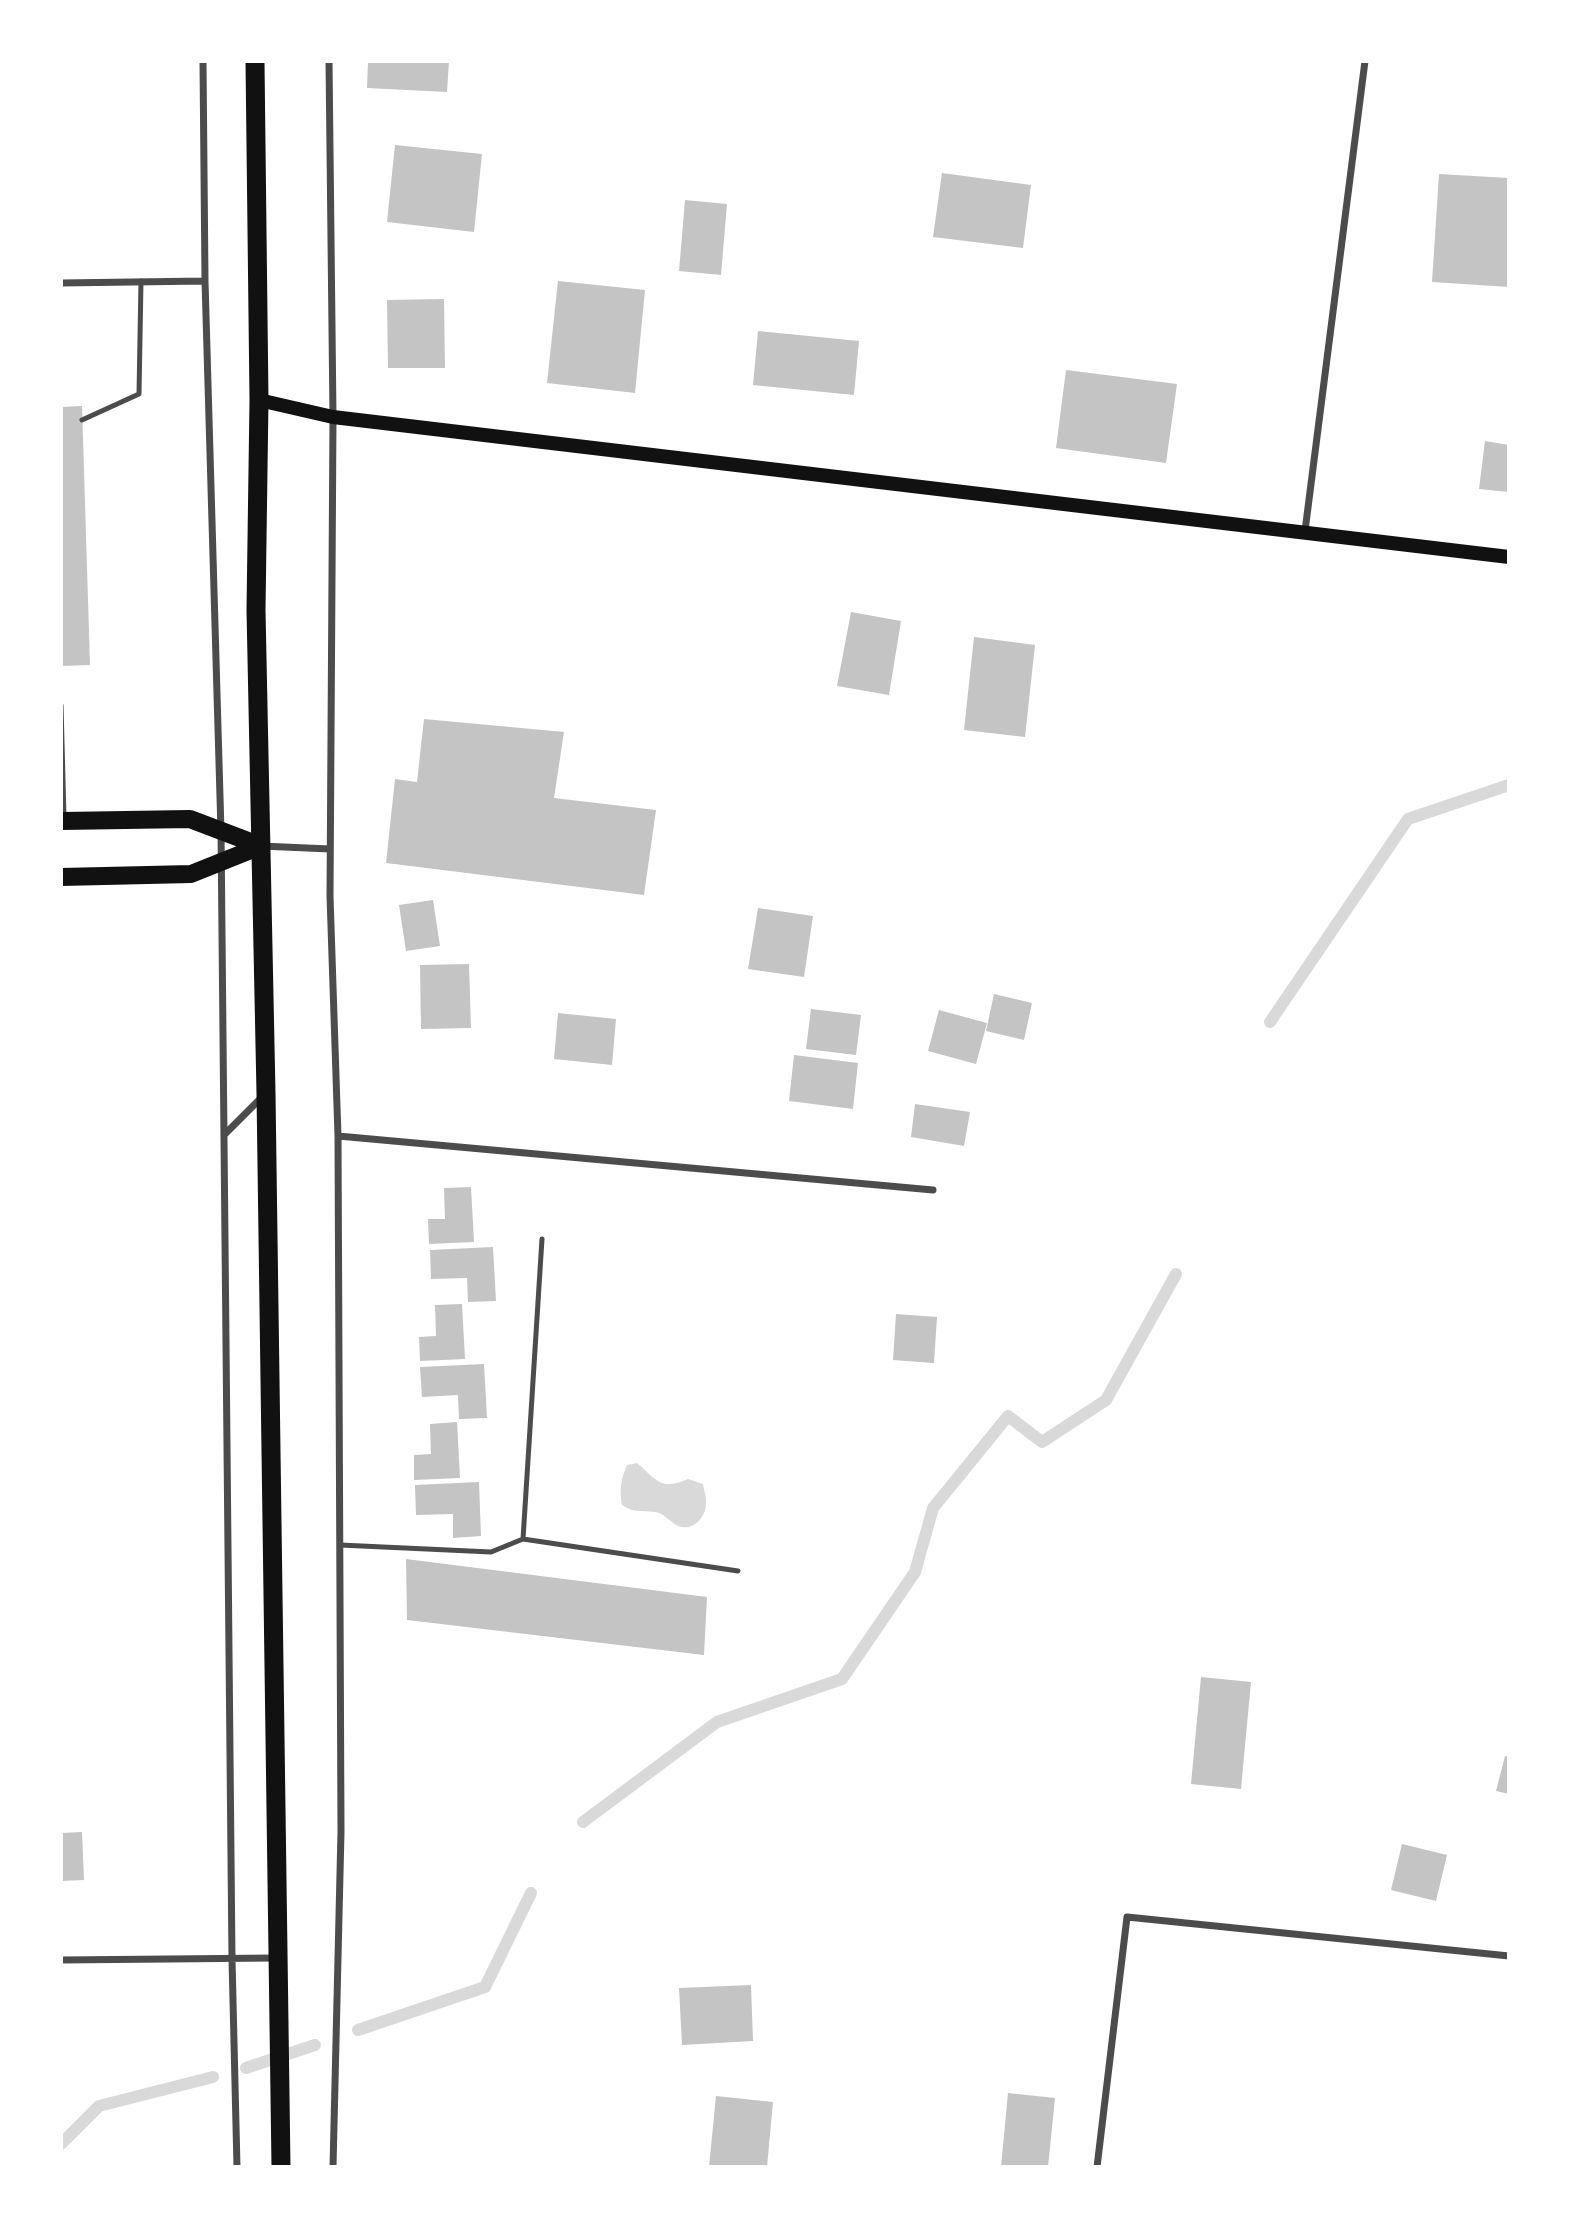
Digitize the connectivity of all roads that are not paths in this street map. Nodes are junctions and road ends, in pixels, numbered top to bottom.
1 (203, 61) edge
2 (255, 61) edge
3 (329, 61) edge
4 (1365, 61) edge
5 (205, 281) junction
6 (141, 282) junction
7 (61, 283) edge
8 (260, 400) junction
9 (333, 418) junction
10 (82, 420) dead end
11 (1305, 531) junction
12 (1509, 557) edge
13 (61, 705) edge
14 (63, 821) edge
15 (221, 831) junction
16 (261, 846) junction
17 (330, 849) junction
18 (221, 862) junction
19 (61, 877) edge
20 (266, 1093) junction
21 (225, 1134) junction
22 (338, 1136) junction
23 (933, 1190) dead end
24 (542, 1239) dead end
25 (523, 1539) junction
26 (340, 1545) junction
27 (738, 1571) dead end
28 (1509, 1956) edge
29 (232, 1959) junction
30 (61, 1960) edge
31 (279, 1966) junction
32 (237, 2167) edge
33 (281, 2167) edge
34 (333, 2167) edge
35 (1097, 2167) edge

1 - 5 street
2 - 8 highway
3 - 9 street
4 - 11 street
5 - 6 street
5 - 15 street
6 - 7 street
6 - 10 lane
8 - 9 main road
8 - 16 highway
9 - 11 main road
9 - 17 street
11 - 12 main road
13 - 14 lane
14 - 15 main road
15 - 16 main road
15 - 18 street
16 - 17 street
16 - 18 main road
16 - 20 highway
17 - 22 street
18 - 19 main road
18 - 21 street
20 - 21 street
20 - 31 highway
21 - 29 street
22 - 23 street
22 - 26 street
24 - 25 lane
25 - 26 lane
25 - 27 lane
26 - 34 street
28 - 35 street
29 - 30 street
29 - 31 street
29 - 32 street
31 - 33 highway

